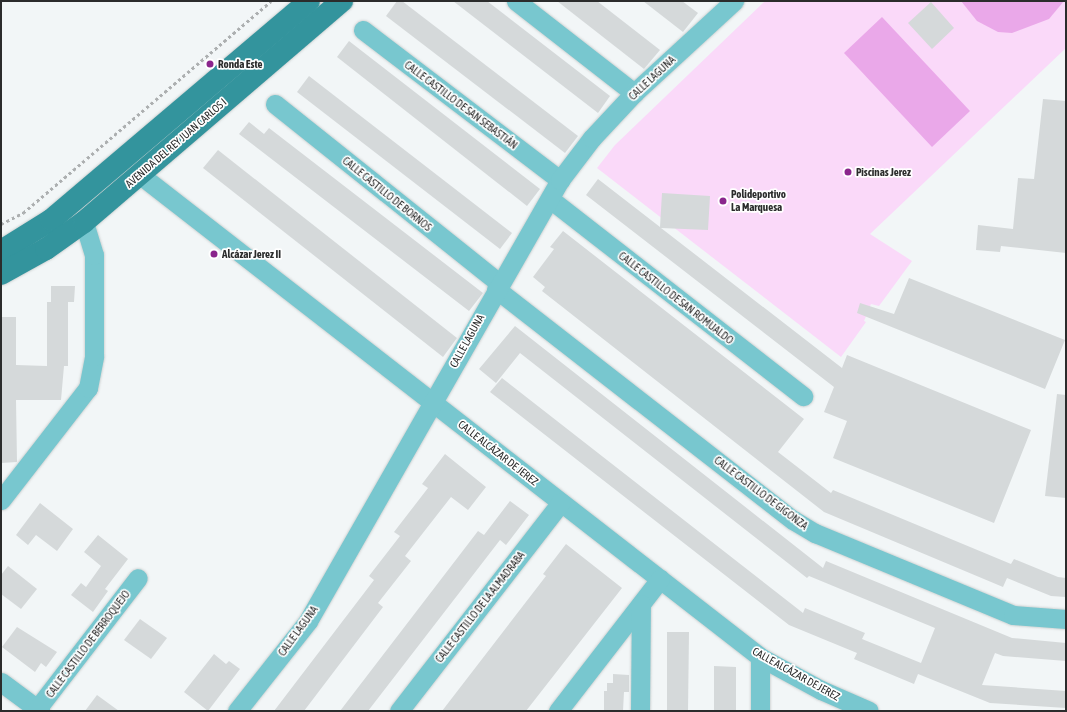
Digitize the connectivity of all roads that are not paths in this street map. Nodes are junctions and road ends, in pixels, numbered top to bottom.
1 (309, 1) edge
2 (342, 1) edge
3 (516, 1) edge
4 (726, 3) edge
5 (362, 30) dead end
6 (634, 93) junction
7 (275, 104) dead end
8 (139, 174) junction
9 (560, 180) junction
10 (550, 199) junction
11 (84, 222) junction
12 (1, 251) edge
13 (1, 274) edge
14 (498, 286) junction
15 (803, 396) dead end
16 (433, 402) junction
17 (1, 500) edge
18 (560, 502) junction
19 (138, 578) dead end
20 (660, 579) junction
21 (641, 604) junction
22 (1066, 619) edge
23 (760, 657) junction
24 (1, 682) edge
25 (39, 710) edge
26 (237, 711) edge
27 (399, 711) edge
28 (558, 711) edge
29 (640, 711) edge
30 (760, 711) edge
31 (869, 711) edge

1 - 12 main road, AVENIDA DEL REY JUAN CARLOS I
2 - 8 main road, AVENIDA DEL REY JUAN CARLOS I
3 - 6 street
4 - 6 street, CALLE LAGUNA
5 - 9 street, CALLE CASTILLO DE SAN SEBASTIÁN
6 - 9 street, CALLE LAGUNA
7 - 14 street, CALLE CASTILLO DE BORNOS
8 - 11 main road, AVENIDA DEL REY JUAN CARLOS I
8 - 16 street, CALLE ALCÁZAR DE JEREZ
9 - 10 street, CALLE LAGUNA
10 - 14 street, CALLE LAGUNA
10 - 15 street, CALLE CASTILLO DE SAN ROMUALDO
11 - 13 main road, AVENIDA DEL REY JUAN CARLOS I
11 - 17 street
14 - 16 street, CALLE LAGUNA
14 - 22 street, CALLE CASTILLO DE GIGONZA
16 - 18 street, CALLE ALCÁZAR DE JEREZ
16 - 26 street, CALLE LAGUNA
18 - 20 street, CALLE ALCÁZAR DE JEREZ
18 - 27 street, CALLE CASTILLO DE LA ALMADRABA
19 - 25 street, CALLE CASTILLO DE BERROQUEJO
20 - 21 street
20 - 23 street, CALLE ALCÁZAR DE JEREZ
21 - 28 street
21 - 29 street
23 - 30 street
23 - 31 street, CALLE ALCÁZAR DE JEREZ
24 - 25 street

